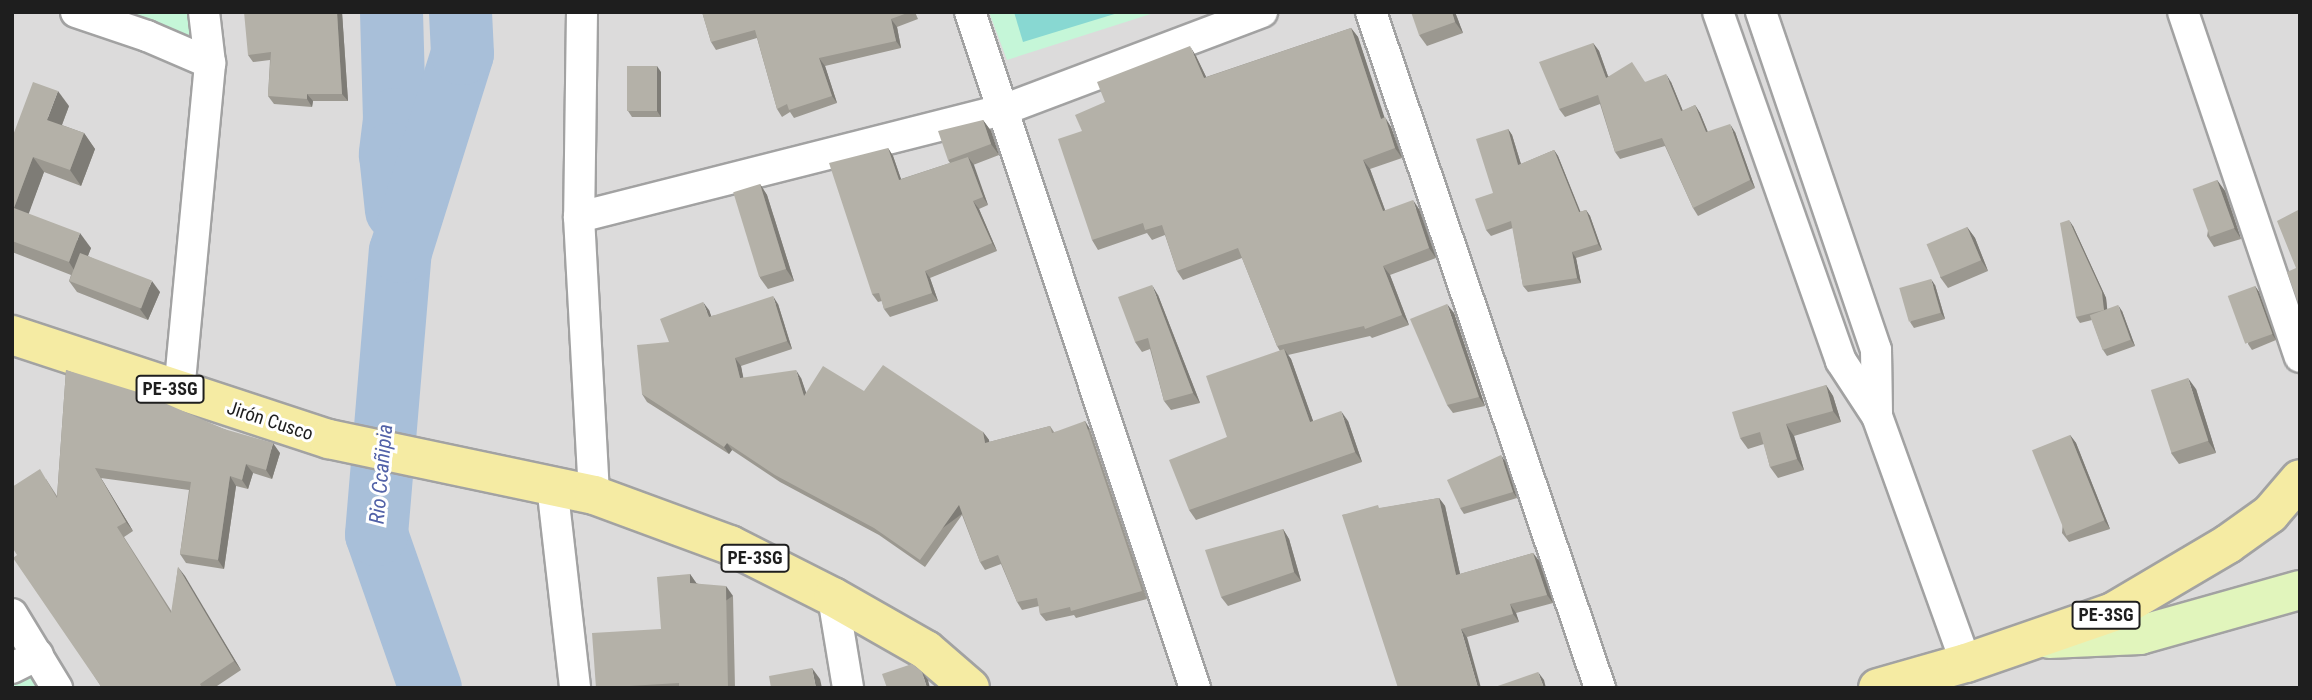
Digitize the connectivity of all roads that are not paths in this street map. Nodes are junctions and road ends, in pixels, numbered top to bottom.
1 (76, 12) edge
2 (204, 12) edge
3 (582, 12) edge
4 (970, 12) edge
5 (1262, 12) edge
6 (1371, 12) edge
7 (1718, 12) edge
8 (1761, 12) edge
9 (2183, 12) edge
10 (210, 63) junction
11 (1003, 110) junction
12 (1803, 143) junction
13 (1767, 156) junction
14 (579, 217) junction
15 (12, 335) edge
16 (2300, 357) edge
17 (179, 392) junction
18 (1877, 416) junction
19 (2300, 479) edge
20 (535, 482) junction
21 (594, 495) junction
22 (2300, 590) edge
23 (833, 597) junction
24 (12, 614) edge
25 (2034, 640) junction
26 (25, 662) edge
27 (1966, 663) junction
28 (57, 688) edge
29 (575, 688) edge
30 (848, 688) edge
31 (970, 688) edge
32 (1195, 688) edge
33 (1600, 688) edge
34 (1878, 688) edge

1 - 10 street
2 - 10 street
3 - 14 street
4 - 11 street
5 - 11 street
6 - 33 street
7 - 13 street
8 - 12 street
9 - 16 street
10 - 17 street
11 - 14 street
11 - 32 street
12 - 13 street
12 - 18 street
13 - 18 street
14 - 21 street
15 - 17 main road, Jirón Cusco / PE-3SG
17 - 20 main road, Jirón Cusco / PE-3SG
18 - 27 street
19 - 25 main road, PE-3SG
20 - 21 main road, PE-3SG
20 - 29 street
21 - 23 main road, PE-3SG
22 - 25 street
23 - 30 street
23 - 31 main road, PE-3SG
24 - 26 street
25 - 27 main road, PE-3SG
26 - 28 street
27 - 34 main road, PE-3SG

